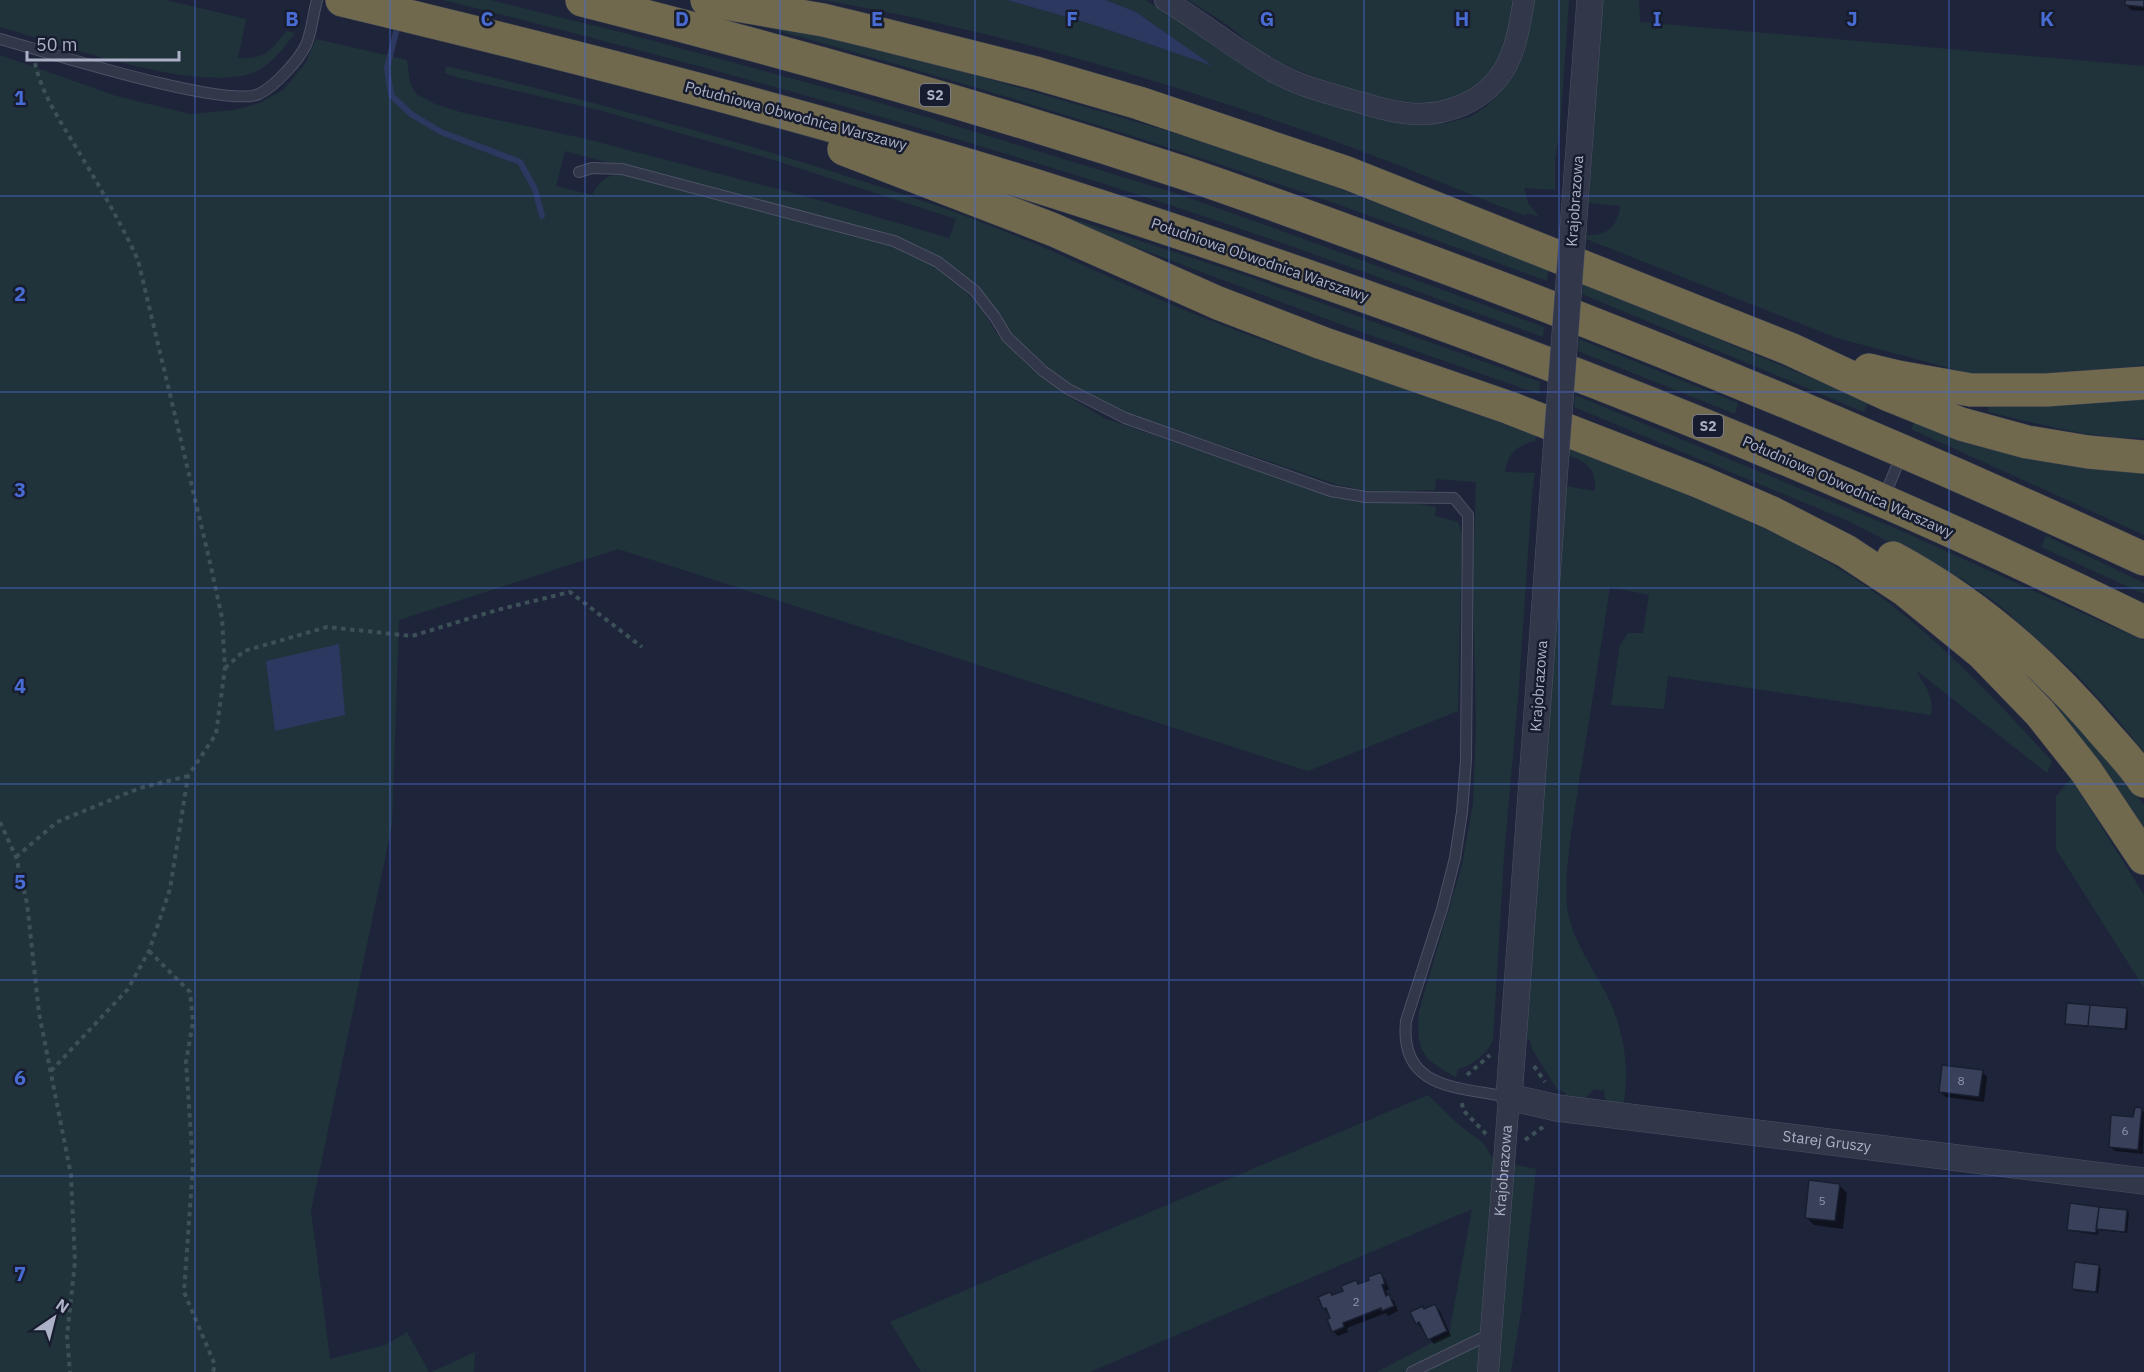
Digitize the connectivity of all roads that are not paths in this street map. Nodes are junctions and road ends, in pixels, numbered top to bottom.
1 (317, 0) edge
2 (342, 0) edge
3 (582, 0) edge
4 (707, 0) edge
5 (1165, 0) edge
6 (1524, 0) edge
7 (1590, 0) edge
8 (0, 39) edge
9 (605, 63) junction
10 (579, 172) dead end
11 (1790, 349) junction
12 (2144, 383) edge
13 (1613, 447) junction
14 (1903, 450) junction
15 (2144, 457) edge
16 (1882, 501) junction
17 (2144, 559) edge
18 (2144, 622) edge
19 (2144, 781) edge
20 (2144, 858) edge
21 (1509, 1097) junction
22 (2144, 1181) edge
23 (1490, 1334) junction
24 (1412, 1372) edge
25 (1488, 1372) edge

1 - 8 lane
2 - 9 highway, Południowa Obwodnica Warszawy / S2
3 - 14 highway, S2
4 - 11 highway
5 - 6 street
7 - 21 street, Krajobrazowa, bridge
9 - 13 highway
9 - 16 highway, Południowa Obwodnica Warszawy / S2
10 - 21 lane
11 - 12 highway
11 - 15 highway
13 - 19 highway
13 - 20 highway
14 - 16 lane
14 - 17 highway, S2
16 - 18 highway, Południowa Obwodnica Warszawy / S2
21 - 22 street, Starej Gruszy
21 - 23 street, Krajobrazowa
23 - 24 lane
23 - 25 street, Krajobrazowa

